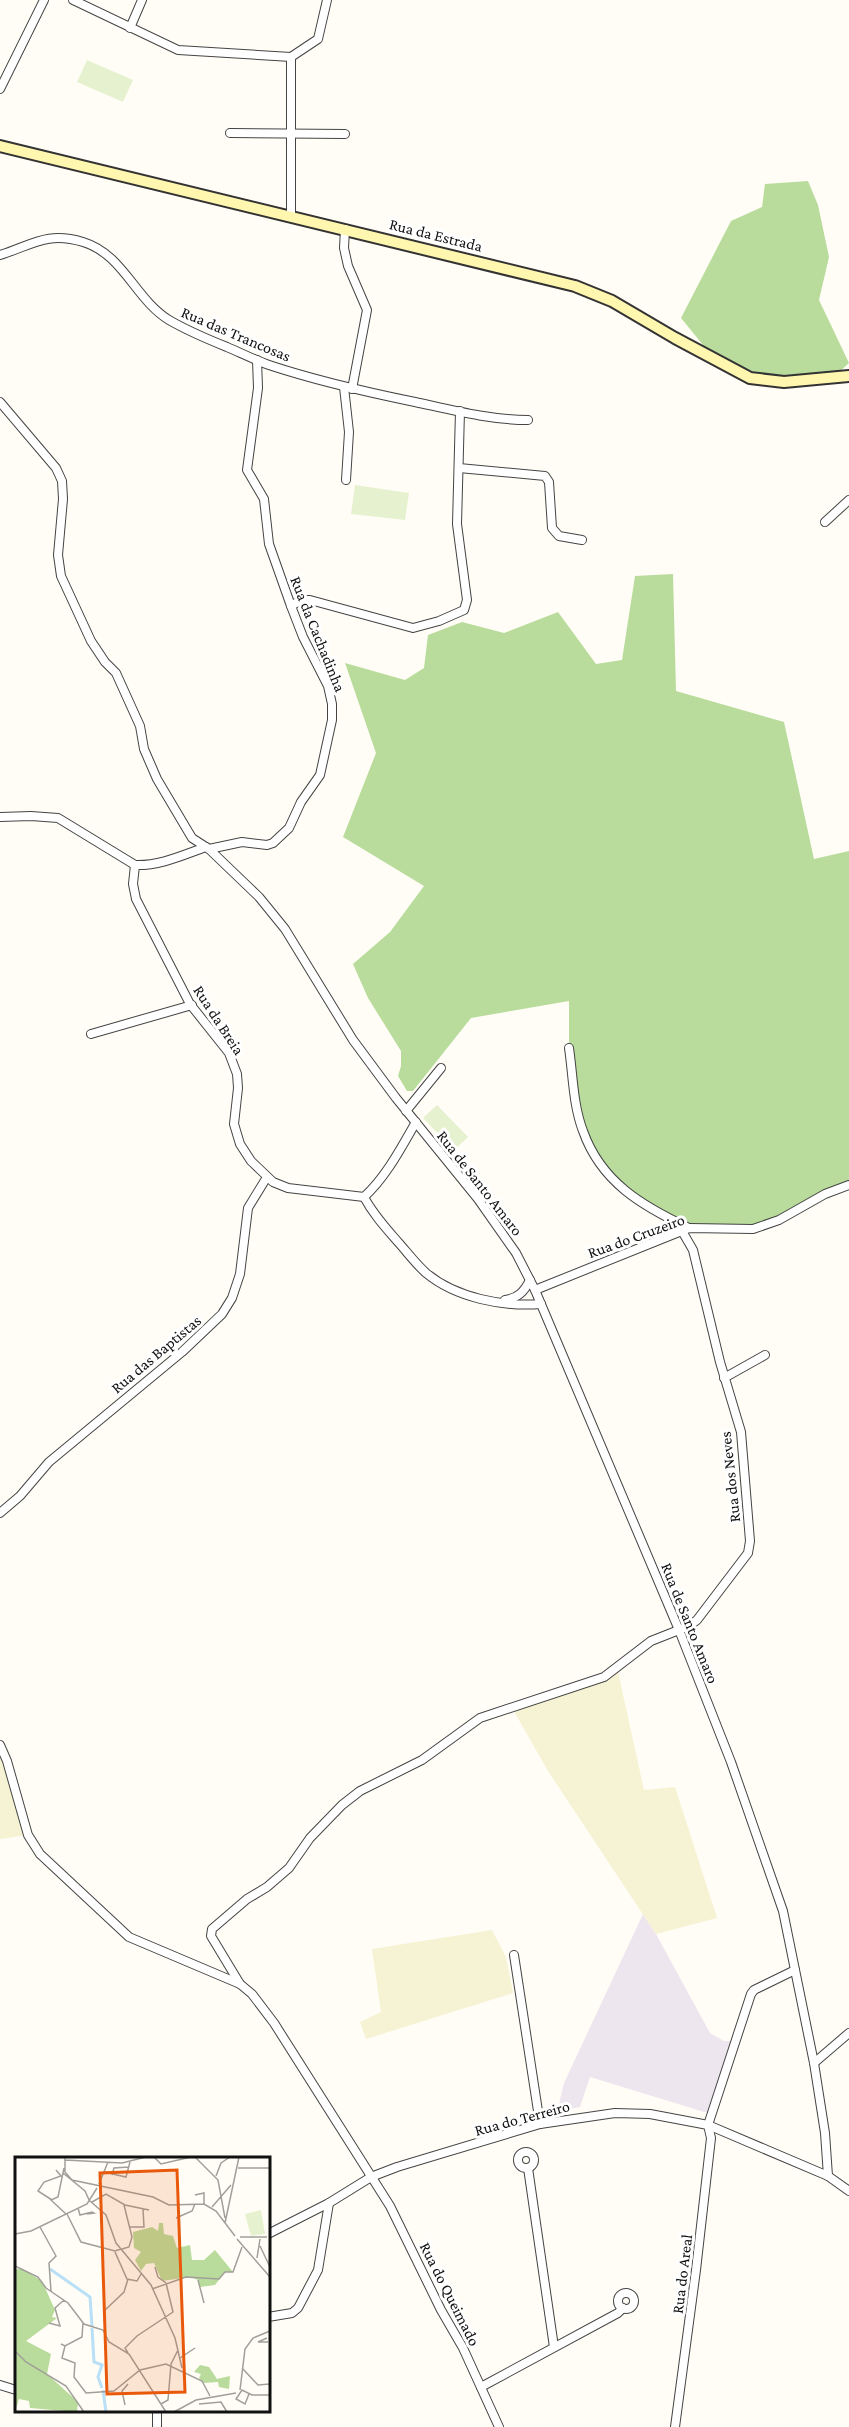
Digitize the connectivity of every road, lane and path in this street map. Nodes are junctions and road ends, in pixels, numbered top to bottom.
1 (44, 0) edge
2 (73, 0) edge
3 (142, 0) edge
4 (327, 0) edge
5 (130, 28) junction
6 (291, 57) junction
7 (0, 89) edge
8 (230, 133) dead end
9 (291, 134) junction
10 (345, 134) dead end
11 (0, 146) edge
12 (291, 216) junction
13 (345, 229) junction
14 (0, 255) edge
15 (257, 360) junction
16 (849, 376) edge
17 (348, 388) junction
18 (0, 402) edge
19 (460, 411) junction
20 (528, 420) dead end
21 (459, 468) junction
22 (346, 480) dead end
23 (849, 500) edge
24 (825, 522) dead end
25 (582, 540) dead end
26 (291, 606) junction
27 (0, 817) edge
28 (207, 848) junction
29 (135, 865) junction
30 (192, 1005) junction
31 (91, 1034) dead end
32 (569, 1048) dead end
33 (441, 1068) dead end
34 (406, 1111) junction
35 (416, 1122) junction
36 (267, 1178) junction
37 (849, 1185) edge
38 (364, 1197) junction
39 (685, 1229) junction
40 (530, 1280) junction
41 (535, 1290) junction
42 (495, 1301) junction
43 (541, 1304) junction
44 (765, 1355) dead end
45 (724, 1378) junction
46 (0, 1513) edge
47 (679, 1630) junction
48 (0, 1745) edge
49 (514, 1955) dead end
50 (795, 1970) junction
51 (240, 1984) junction
52 (849, 2033) edge
53 (814, 2063) junction
54 (540, 2124) junction
55 (708, 2125) junction
56 (528, 2168) dead end
57 (828, 2176) junction
58 (371, 2177) junction
59 (849, 2191) edge
60 (328, 2203) junction
61 (270, 2233) edge
62 (623, 2308) dead end
63 (270, 2317) edge
64 (554, 2347) junction
65 (0, 2385) edge
66 (481, 2387) junction
67 (15, 2390) edge
68 (499, 2427) edge
69 (675, 2427) edge

1 - 7 street
2 - 5 street
3 - 5 street
4 - 6 street
5 - 6 street
6 - 9 street
8 - 9 street
9 - 10 street
9 - 12 street
11 - 12 main road, Rua da Estrada
12 - 13 main road, Rua da Estrada
13 - 16 main road, Rua da Estrada
13 - 17 street
14 - 15 street, Rua das Trancosas
15 - 17 street, Rua das Trancosas
15 - 26 street, Rua da Cachadinha
17 - 19 street, Rua das Trancosas
17 - 22 street
18 - 28 street, Rua de Santo Amaro
19 - 20 street, Rua das Trancosas
19 - 21 street
21 - 25 street
21 - 26 street
23 - 24 street
26 - 28 street, Rua da Cachadinha
27 - 29 street
28 - 29 street, Rua da Cachadinha
28 - 34 street, Rua de Santo Amaro
29 - 30 street, Rua da Breia
30 - 31 street
30 - 36 street, Rua da Breia
32 - 39 street
33 - 34 street
34 - 35 street, Rua de Santo Amaro
35 - 38 street
35 - 40 street, Rua de Santo Amaro
36 - 38 street, Rua da Breia
36 - 46 street, Rua das Baptistas
37 - 39 street, Rua do Cruzeiro
38 - 42 street
39 - 41 street, Rua do Cruzeiro
39 - 45 street, Rua dos Neves
40 - 41 street, Rua de Santo Amaro
40 - 42 street
41 - 43 street, Rua de Santo Amaro
42 - 43 street
43 - 47 street, Rua de Santo Amaro
44 - 45 street
45 - 47 street, Rua dos Neves
47 - 50 street, Rua de Santo Amaro
47 - 51 street, Rua dos Neves
48 - 51 street
49 - 54 street
50 - 53 street, Rua de Santo Amaro
50 - 55 street
51 - 58 street, Rua do Queimado
52 - 53 street
53 - 57 street, Rua de Santo Amaro
54 - 55 street, Rua do Terreiro
54 - 58 street, Rua do Terreiro
55 - 57 street, Rua do Terreiro
55 - 69 street, Rua do Areal
56 - 64 street
57 - 59 street, Rua do Terreiro
58 - 60 street, Rua do Terreiro
58 - 66 street, Rua do Queimado
60 - 61 street, Rua do Terreiro
60 - 63 street
62 - 64 street
64 - 66 street
65 - 67 street
66 - 68 street, Rua do Queimado

